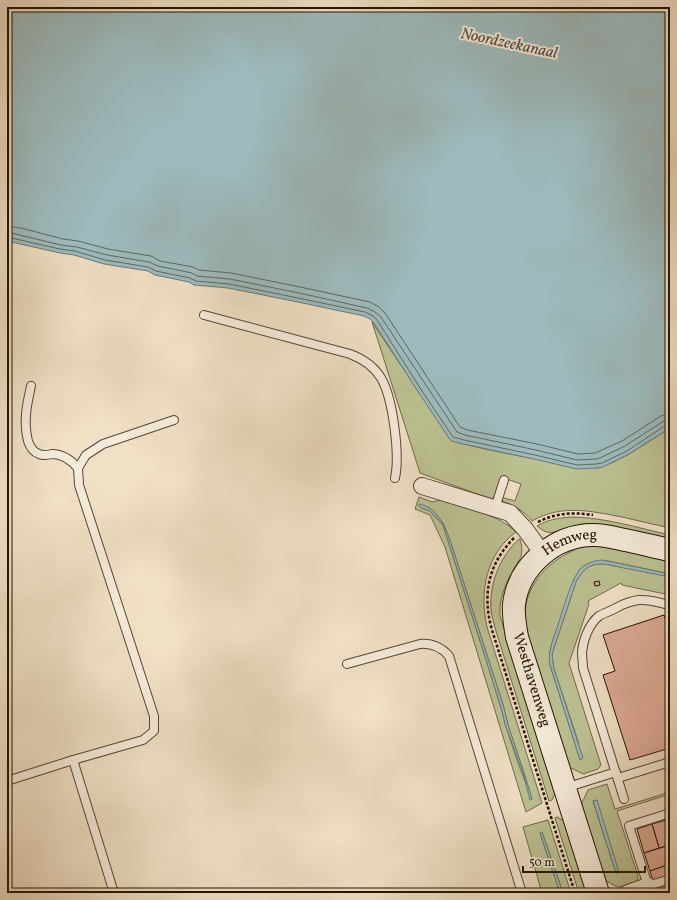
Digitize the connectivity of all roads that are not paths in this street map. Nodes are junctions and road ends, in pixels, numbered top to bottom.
1 (204, 315) dead end
2 (31, 386) dead end
3 (174, 420) dead end
4 (78, 468) junction
5 (395, 478) dead end
6 (504, 480) dead end
7 (422, 486) dead end
8 (495, 508) junction
9 (670, 550) edge
10 (543, 554) junction
11 (670, 605) edge
12 (346, 664) dead end
13 (73, 760) junction
14 (670, 762) edge
15 (616, 775) junction
16 (7, 781) edge
17 (565, 788) junction
18 (624, 798) dead end
19 (670, 813) edge
20 (670, 879) edge
21 (649, 883) edge
22 (114, 893) edge
23 (522, 893) edge
24 (598, 893) edge
25 (628, 893) edge

1 - 5 lane
2 - 4 lane
3 - 4 lane
4 - 13 lane
6 - 8 lane
7 - 8 street, Hemweg
8 - 10 street, Hemweg
9 - 10 street, Hemweg
10 - 17 street, Westhavenweg
11 - 15 lane
12 - 23 lane
13 - 16 lane
13 - 22 lane
14 - 15 lane
15 - 17 lane
15 - 18 lane
17 - 24 street, Westhavenweg
19 - 21 lane
20 - 21 lane
21 - 25 street

